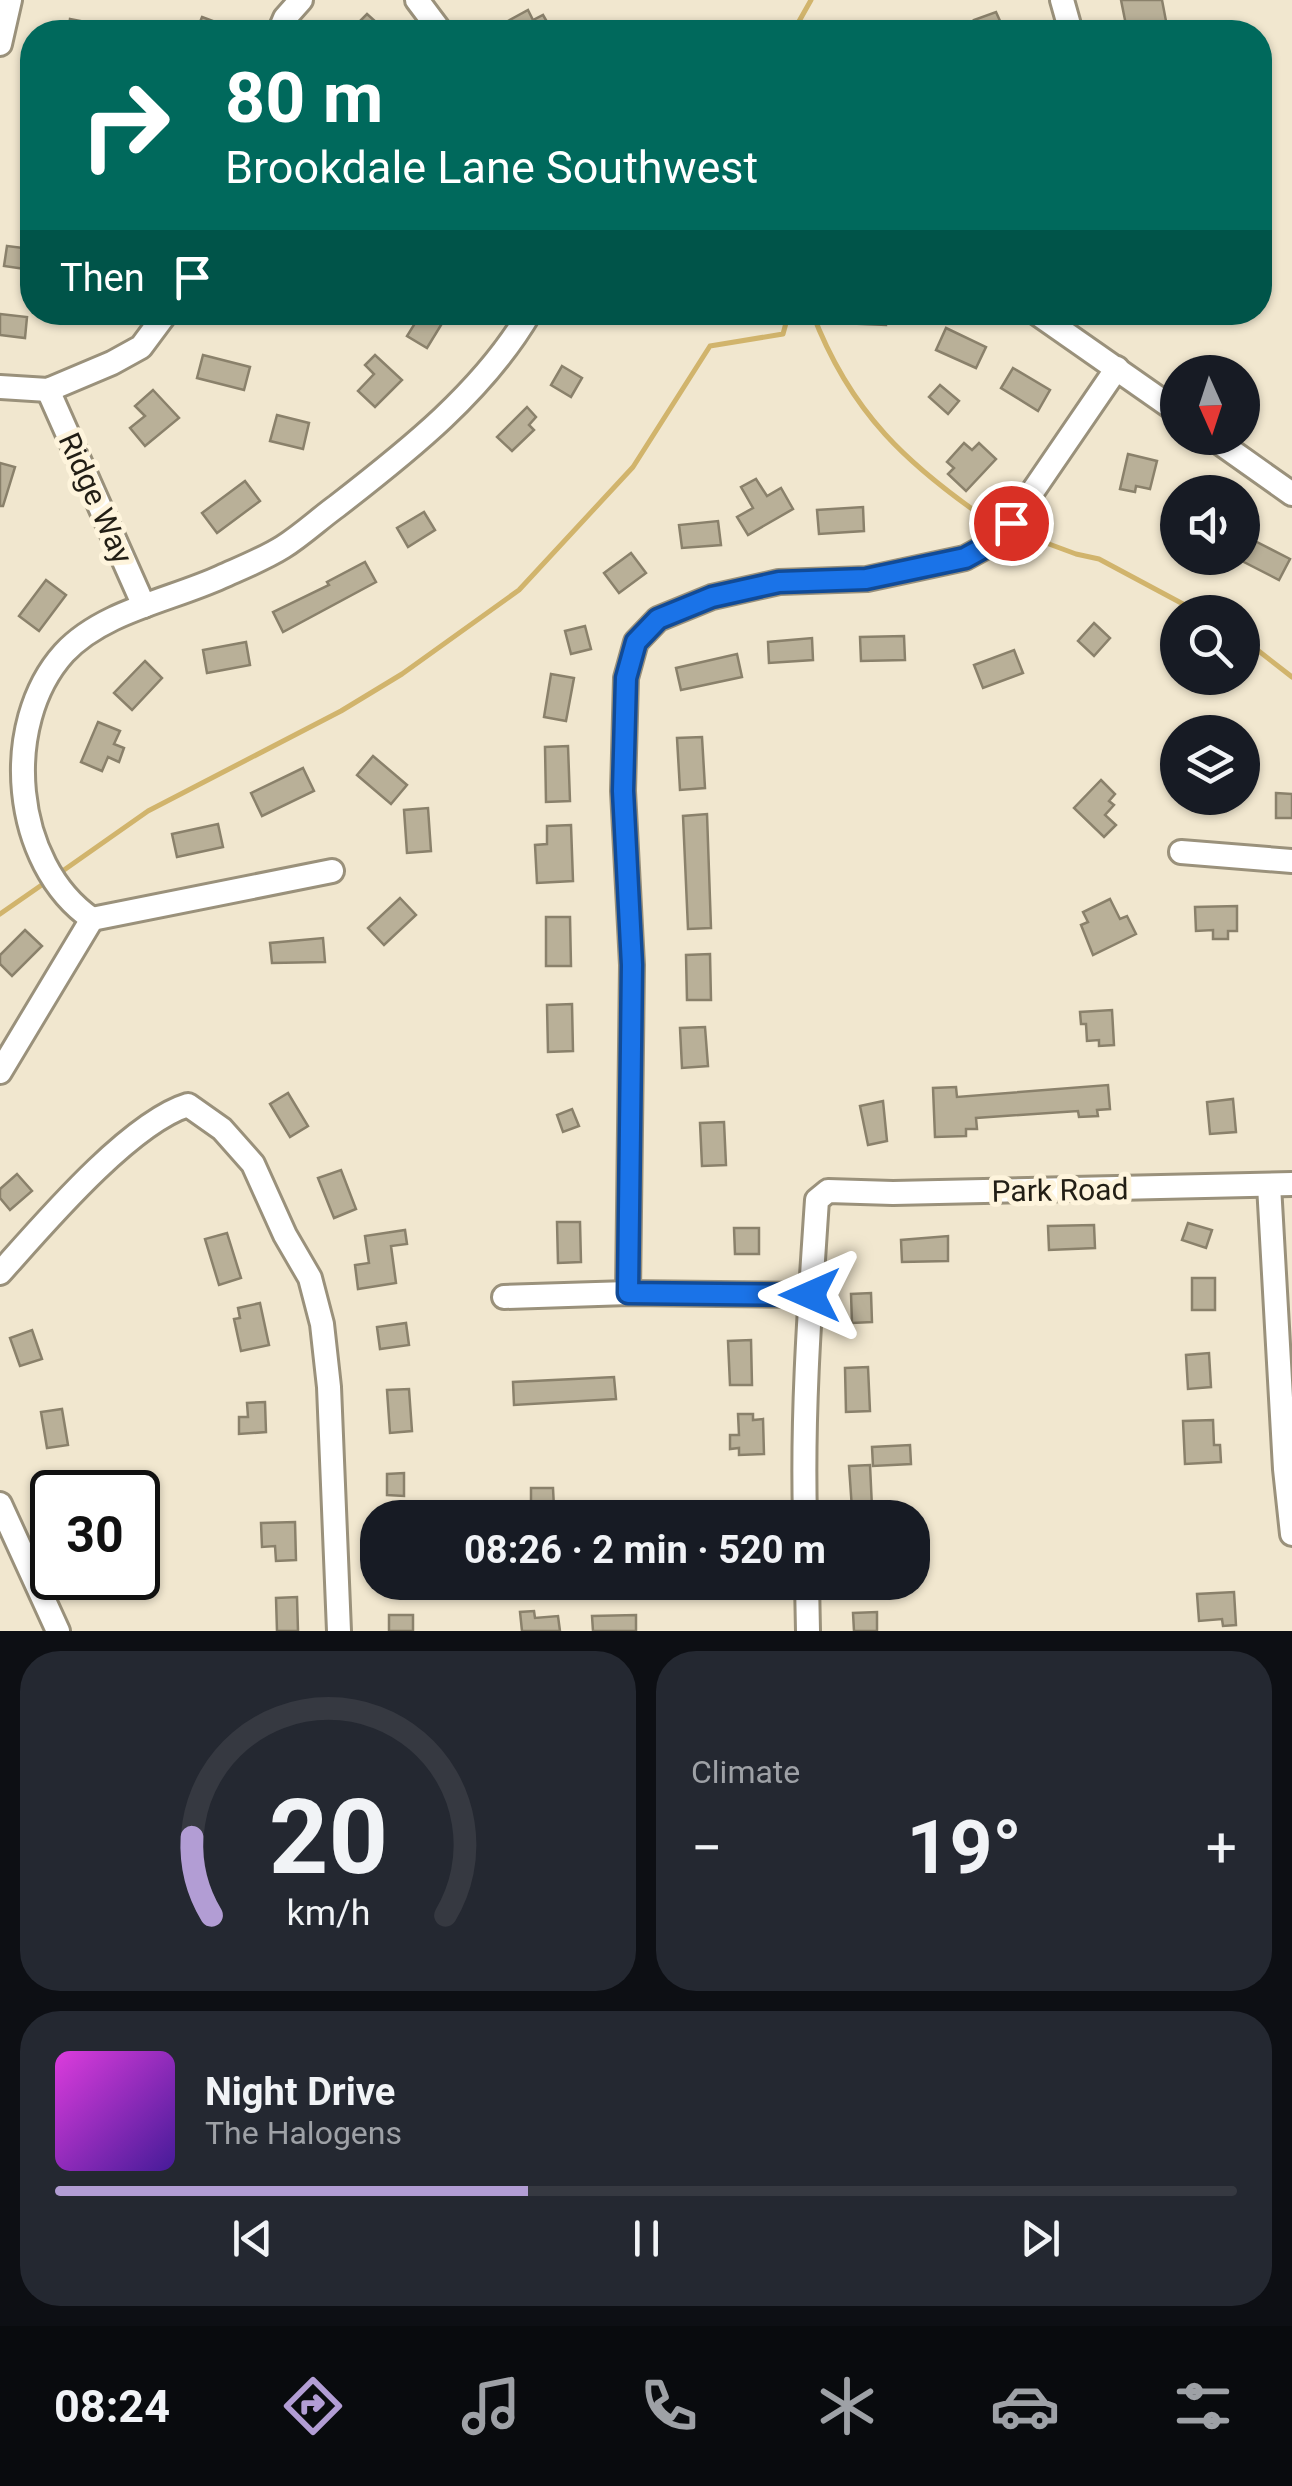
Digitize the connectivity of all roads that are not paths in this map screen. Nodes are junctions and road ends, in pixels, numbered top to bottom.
1 (10, 0) edge
2 (301, 0) edge
3 (284, 20) edge
4 (0, 44) edge
5 (158, 325) edge
6 (522, 325) edge
7 (1053, 325) edge
8 (1117, 368) junction
9 (0, 387) edge
10 (48, 390) junction
11 (1160, 399) edge
12 (1238, 455) edge
13 (1292, 494) edge
14 (144, 606) junction
15 (1181, 852) dead end
16 (1292, 861) edge
17 (332, 871) dead end
18 (92, 918) junction
19 (0, 1072) edge
20 (1280, 1184) edge
21 (0, 1273) edge
22 (628, 1293) junction
23 (810, 1295) junction
24 (504, 1297) dead end
25 (805, 1500) edge
26 (0, 1504) edge
27 (1292, 1534) edge
28 (807, 1600) edge
29 (58, 1631) edge
30 (339, 1631) edge
31 (808, 1631) edge

1 - 4 street
2 - 3 street
5 - 10 street
6 - 14 street
7 - 8 street
8 - 11 street
8 - 22 street
9 - 10 street
10 - 14 street, Ridge Way
12 - 13 street
14 - 18 street
15 - 16 street
17 - 18 street
18 - 19 street
20 - 23 street, Park Road
20 - 27 street
21 - 30 street
22 - 23 street
22 - 24 street
23 - 25 street
26 - 29 street
28 - 31 street

